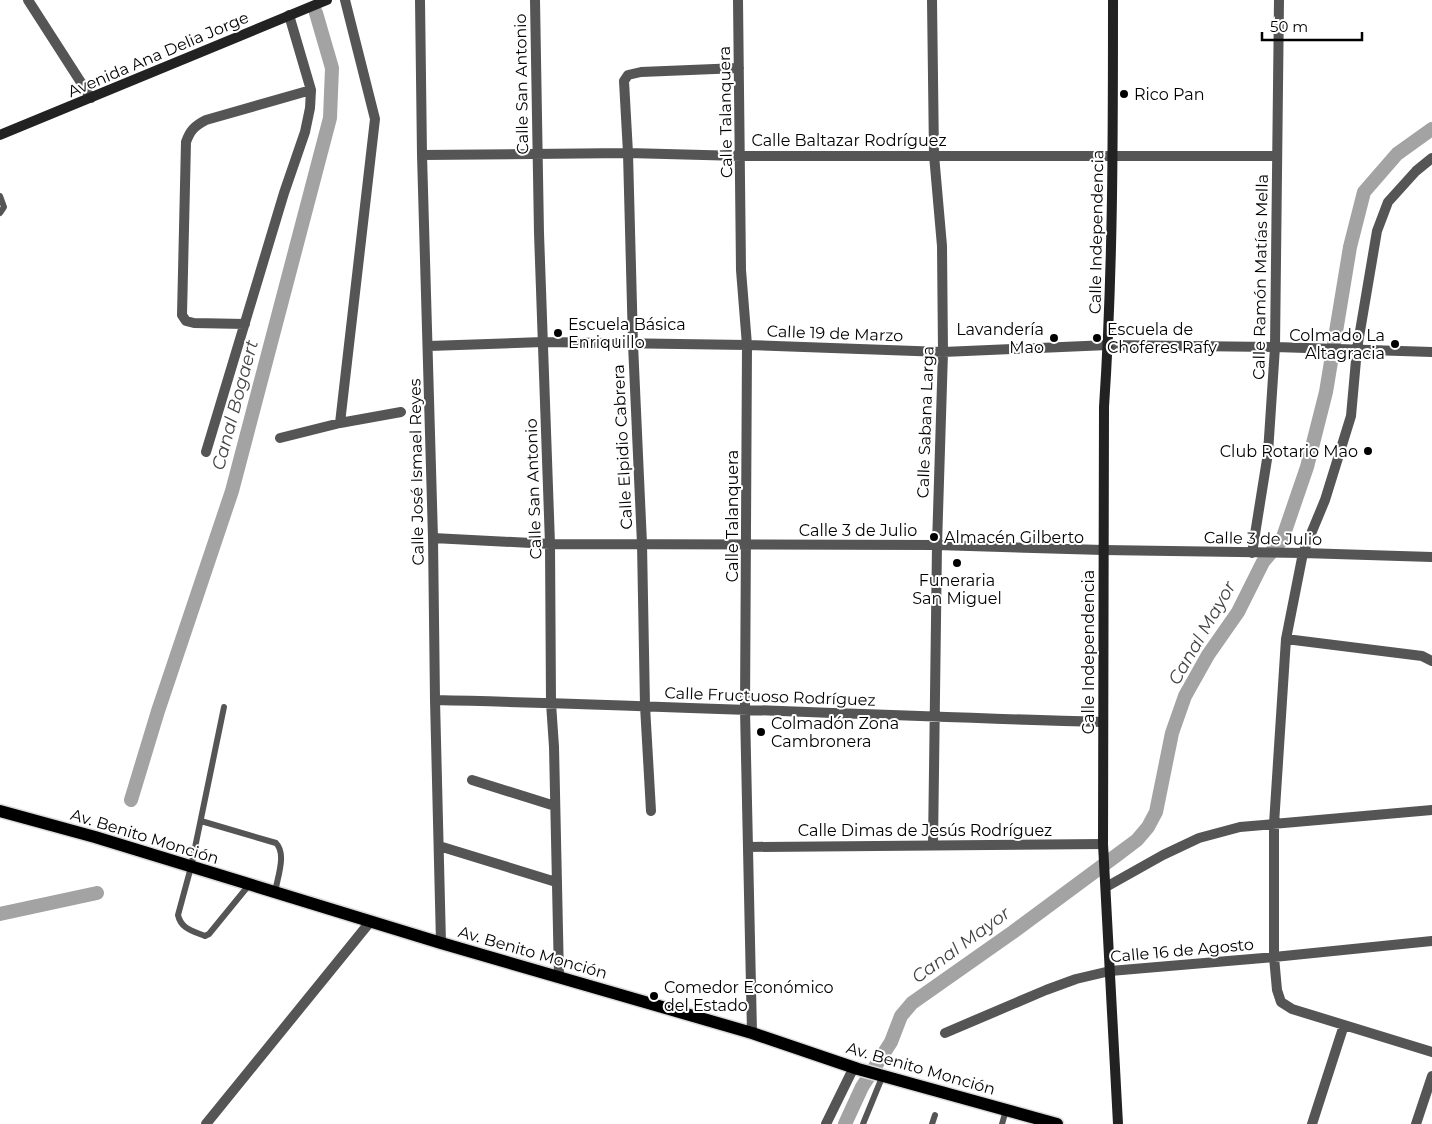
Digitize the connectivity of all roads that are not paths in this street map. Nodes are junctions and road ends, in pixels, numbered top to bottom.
1 (28, 0) edge
2 (345, 0) edge
3 (420, 0) edge
4 (535, 0) edge
5 (738, 0) edge
6 (932, 0) edge
7 (1112, 0) edge
8 (1279, 0) edge
9 (321, 1) edge
10 (289, 15) junction
11 (739, 68) junction
12 (310, 90) junction
13 (91, 98) junction
14 (0, 135) edge
15 (628, 152) junction
16 (536, 153) junction
17 (422, 155) junction
18 (934, 155) junction
19 (741, 156) junction
20 (1113, 156) junction
21 (1277, 156) junction
22 (1432, 158) edge
23 (0, 196) edge
24 (0, 213) edge
25 (245, 324) junction
26 (542, 342) junction
27 (633, 344) junction
28 (747, 345) junction
29 (1108, 345) junction
30 (429, 346) junction
31 (1275, 347) junction
32 (1357, 349) junction
33 (943, 352) junction
34 (1432, 352) edge
35 (401, 412) dead end
36 (340, 423) junction
37 (280, 438) dead end
38 (206, 452) dead end
39 (434, 538) junction
40 (550, 544) junction
41 (642, 544) junction
42 (747, 545) junction
43 (936, 545) junction
44 (1104, 550) junction
45 (1255, 553) junction
46 (1304, 553) junction
47 (1432, 557) edge
48 (1286, 639) junction
49 (1432, 661) edge
50 (435, 700) junction
51 (551, 703) junction
52 (645, 706) junction
53 (224, 707) dead end
54 (745, 710) junction
55 (934, 718) junction
56 (1104, 722) junction
57 (472, 780) dead end
58 (555, 806) junction
59 (1432, 810) edge
60 (0, 811) edge
61 (651, 811) dead end
62 (201, 821) junction
63 (1274, 824) junction
64 (439, 846) junction
65 (933, 846) junction
66 (1103, 846) junction
67 (748, 847) junction
68 (191, 867) junction
69 (556, 882) junction
70 (1106, 883) junction
71 (249, 885) junction
72 (275, 893) junction
73 (370, 922) junction
74 (1432, 941) edge
75 (441, 943) junction
76 (1274, 957) junction
77 (1110, 971) junction
78 (558, 976) junction
79 (1344, 1025) junction
80 (752, 1033) junction
81 (945, 1033) dead end
82 (1432, 1052) edge
83 (856, 1068) junction
84 (887, 1076) junction
85 (1432, 1076) edge
86 (1006, 1110) junction
87 (935, 1115) dead end
88 (206, 1124) edge
89 (826, 1124) edge
90 (863, 1124) edge
91 (932, 1124) edge
92 (1002, 1124) edge
93 (1057, 1124) edge
94 (1118, 1124) edge
95 (1312, 1124) edge
96 (1416, 1124) edge

1 - 13 street
2 - 36 street
3 - 17 street, Calle José Ismael Reyes
4 - 16 street, Calle San Antonio
5 - 11 street, Calle Talanquera
6 - 18 street, Calle Sabana Larga
7 - 20 street, Calle Independencia
8 - 21 street, Calle Ramón Matías Mella
9 - 10 street, Avenida Ana Delia Jorge
10 - 12 street
10 - 13 street, Avenida Ana Delia Jorge
11 - 15 street, Calle Elpidio Cabrera
11 - 19 street, Calle Talanquera
12 - 25 street
12 - 25 street
13 - 14 street, Avenida Ana Delia Jorge
15 - 16 street, Calle Baltazar Rodríguez
15 - 19 street, Calle Baltazar Rodríguez
15 - 27 street, Calle Elpidio Cabrera
16 - 17 street, Calle Baltazar Rodríguez
16 - 26 street, Calle San Antonio
17 - 30 street, Calle José Ismael Reyes
18 - 19 street, Calle Baltazar Rodríguez
18 - 20 street, Calle Baltazar Rodríguez
18 - 33 street, Calle Sabana Larga
19 - 28 street, Calle Talanquera
20 - 21 street, Calle Baltazar Rodríguez
20 - 29 street, Calle Independencia
21 - 31 street, Calle Ramón Matías Mella
22 - 32 street
23 - 24 lane
25 - 38 street
26 - 27 street, Calle 19 de Marzo
26 - 30 street, Calle 19 de Marzo
26 - 40 street, Calle San Antonio
27 - 28 street, Calle 19 de Marzo
27 - 41 street, Calle Elpidio Cabrera
28 - 33 street, Calle 19 de Marzo
28 - 42 street, Calle Talanquera
29 - 31 street, Calle 19 de Marzo
29 - 33 street, Calle 19 de Marzo
29 - 44 street, Calle Independencia
30 - 39 street, Calle José Ismael Reyes
31 - 32 street, Calle 19 de Marzo
31 - 45 street, Calle Ramón Matías Mella
32 - 34 street, Calle 19 de Marzo
32 - 46 street
33 - 43 street, Calle Sabana Larga
35 - 36 street
36 - 37 street
39 - 40 street, Calle 3 de Julio
39 - 50 street, Calle José Ismael Reyes
40 - 41 street, Calle 3 de Julio
40 - 51 street, Calle San Antonio
41 - 42 street, Calle 3 de Julio
41 - 52 street, Calle Elpidio Cabrera
42 - 43 street, Calle 3 de Julio
42 - 54 street, Calle Talanquera
43 - 44 street, Calle 3 de Julio
43 - 55 street, Calle Sabana Larga
44 - 45 street, Calle 3 de Julio
44 - 56 street, Calle Independencia
45 - 46 street, Calle 3 de Julio
46 - 47 street, Calle 3 de Julio
46 - 48 street
48 - 49 street
48 - 63 street
50 - 51 street, Calle Fructuoso Rodríguez
50 - 64 street, Calle José Ismael Reyes
51 - 52 street, Calle Fructuoso Rodríguez
51 - 58 street, Calle San Antonio
52 - 54 street, Calle Fructuoso Rodríguez
52 - 61 street, Calle Elpidio Cabrera
53 - 62 lane
54 - 55 street, Calle Fructuoso Rodríguez
54 - 67 street, Calle Talanquera
55 - 56 street, Calle Fructuoso Rodríguez
55 - 65 street, Calle Sabana Larga
56 - 66 street, Calle Independencia
57 - 58 street
58 - 69 street, Calle San Antonio
59 - 63 street
60 - 68 main road, Av. Benito Monción
62 - 68 lane
62 - 72 lane
63 - 70 street
63 - 76 street
64 - 69 street
64 - 75 street, Calle José Ismael Reyes
65 - 66 street, Calle Dimas de Jesús Rodríguez
65 - 67 street, Calle Dimas de Jesús Rodríguez
66 - 70 street, Calle Independencia
67 - 80 street, Calle Talanquera
68 - 71 main road, Av. Benito Monción
68 - 71 lane
69 - 78 street, Calle San Antonio
70 - 77 street, Calle Independencia
71 - 72 main road, Av. Benito Monción
72 - 73 main road, Av. Benito Monción
73 - 75 main road, Av. Benito Monción
73 - 88 street
74 - 76 street, Calle 16 de Agosto
75 - 78 main road, Av. Benito Monción
76 - 77 street, Calle 16 de Agosto
76 - 79 street
77 - 81 street, Calle 16 de Agosto
77 - 94 street, Calle Independencia
78 - 80 main road, Av. Benito Monción
79 - 82 street
79 - 95 street
80 - 83 main road, Av. Benito Monción
83 - 84 main road, Av. Benito Monción
83 - 89 street
84 - 86 main road, Av. Benito Monción
84 - 90 lane
85 - 96 street
86 - 92 lane
86 - 93 main road, Av. Benito Monción
87 - 91 lane

